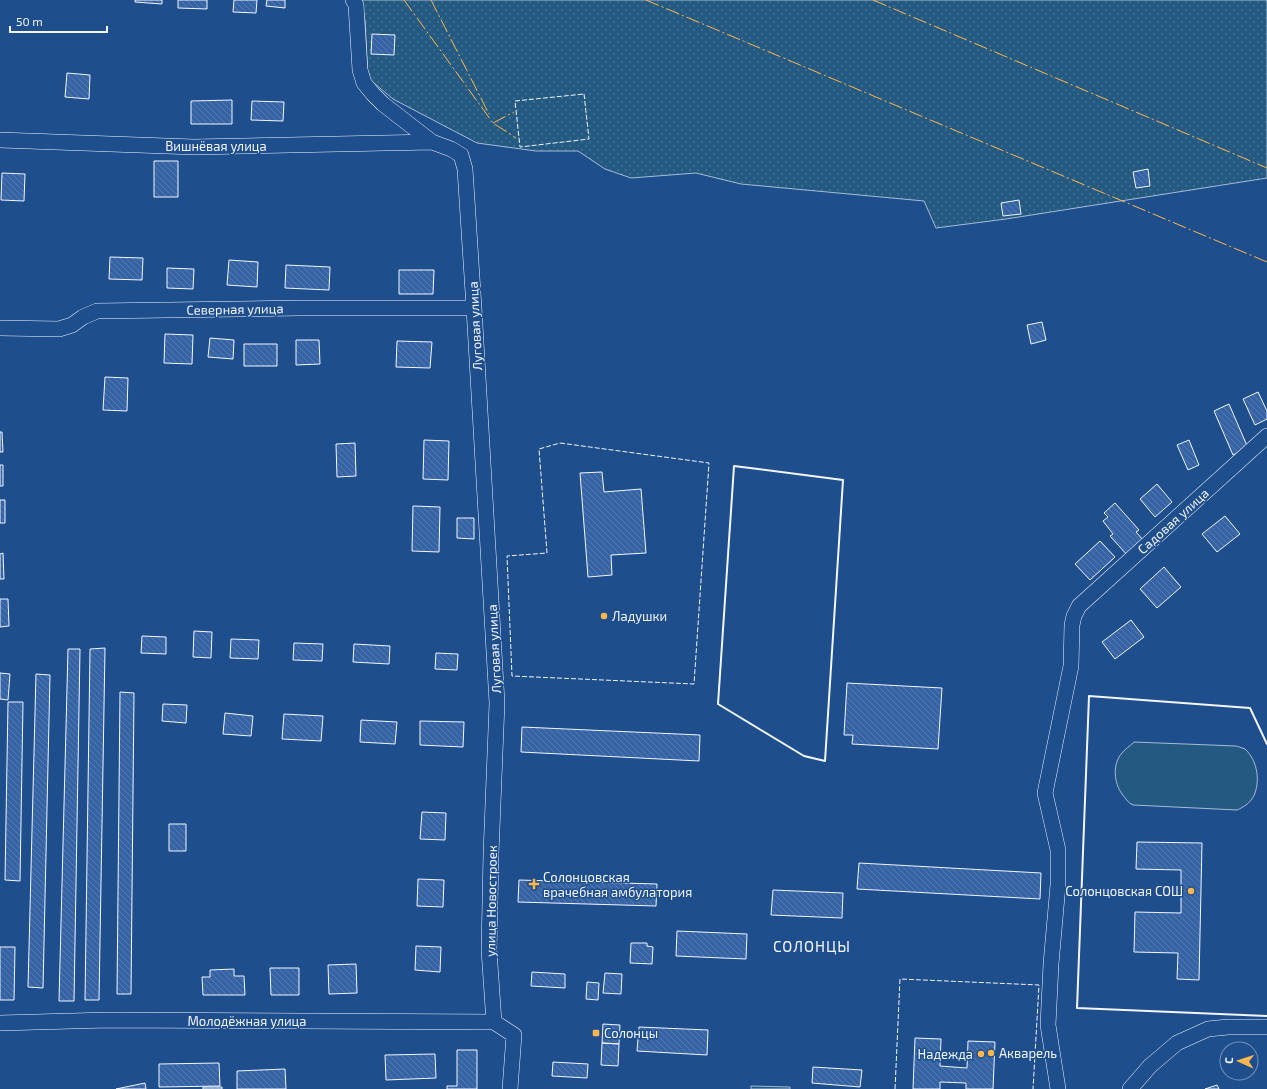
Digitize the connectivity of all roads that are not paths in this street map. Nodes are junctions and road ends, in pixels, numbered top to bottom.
1 (353, 0) edge
2 (0, 140) edge
3 (432, 142) junction
4 (474, 308) junction
5 (0, 328) edge
6 (1267, 436) edge
7 (497, 703) joint
8 (494, 1022) junction
9 (0, 1024) edge
10 (1267, 1027) edge
11 (510, 1089) edge
12 (1058, 1089) edge
13 (1130, 1089) edge

1 - 3 street, Луговая улица
2 - 3 street, Вишнёвая улица
3 - 4 street, Луговая улица
4 - 5 street, Северная улица
4 - 7 street, Луговая улица
6 - 12 street, Садовая улица
7 - 8 street, улица Новостроек
8 - 9 street, Молодёжная улица
8 - 11 street
10 - 13 street

